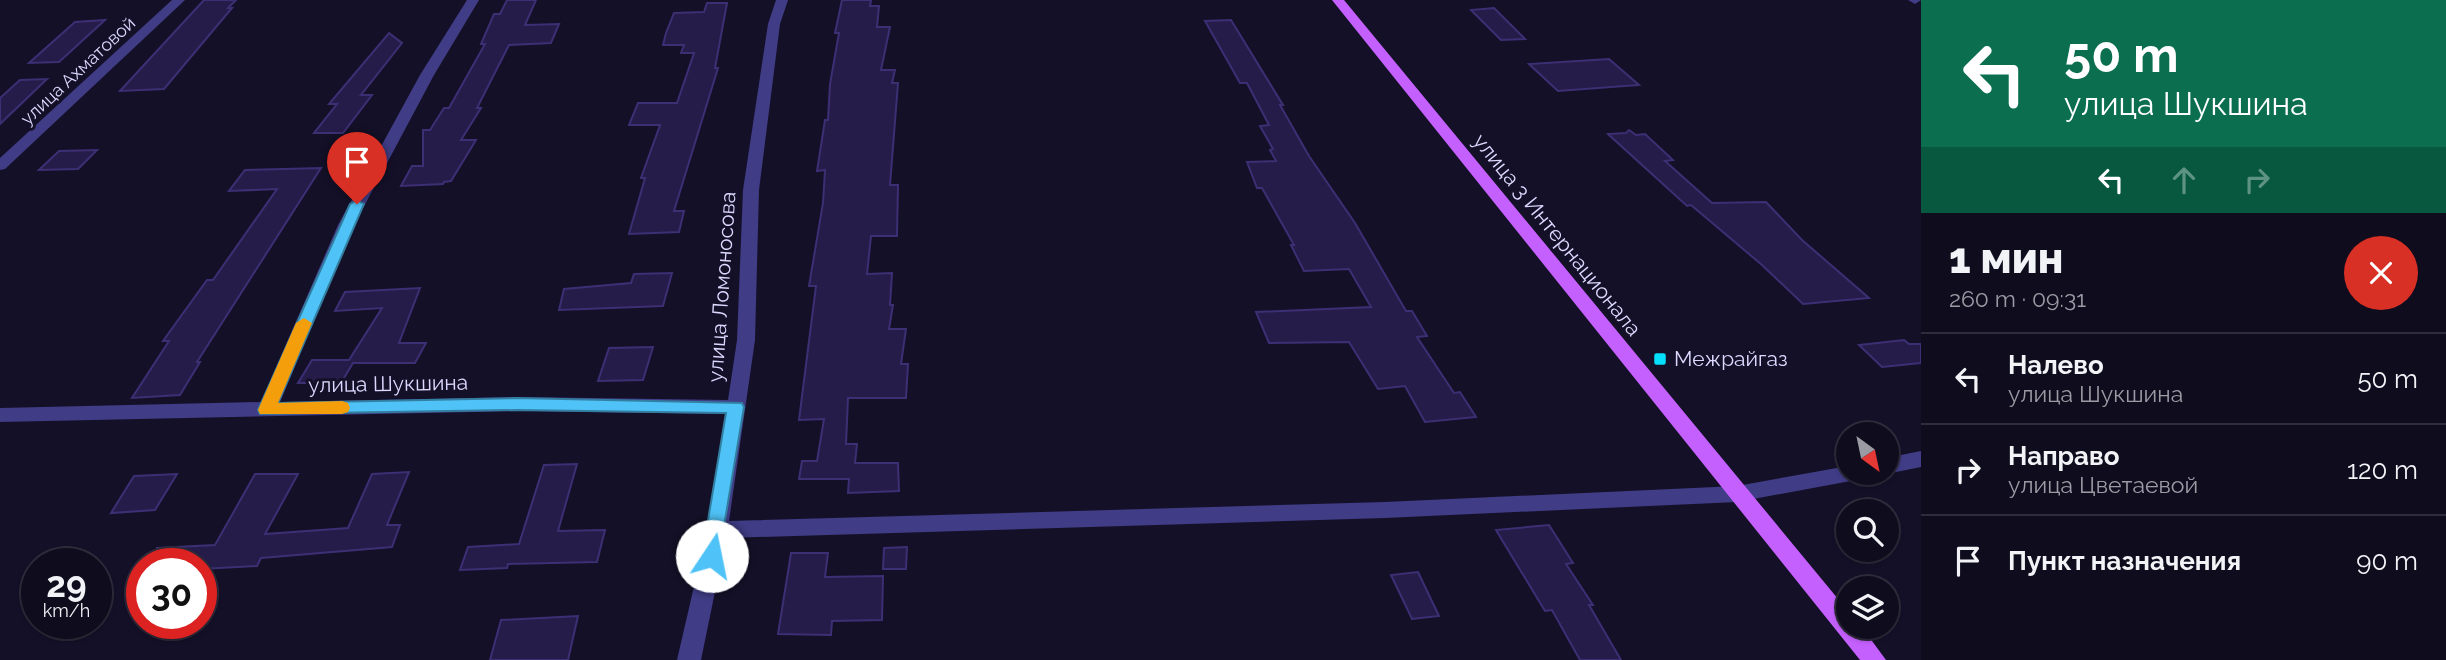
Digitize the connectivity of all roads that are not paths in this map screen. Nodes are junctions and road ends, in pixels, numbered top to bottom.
1 (179, 0) edge
2 (473, 0) edge
3 (782, 0) edge
4 (1338, 0) edge
5 (0, 166) edge
6 (736, 407) junction
7 (267, 410) junction
8 (0, 415) edge
9 (1921, 459) edge
10 (1899, 463) edge
11 (1836, 476) edge
12 (1738, 494) junction
13 (717, 530) junction
14 (689, 660) edge
15 (1874, 660) edge

1 - 5 street, улица Ахматовой
2 - 7 street
3 - 6 street, улица Ломоносова
4 - 12 main road, улица 3 Интернационала
6 - 7 street, улица Шукшина
6 - 13 street, улица Ломоносова
7 - 8 street, улица Шукшина
9 - 10 street
11 - 12 street
12 - 13 street
12 - 15 main road, улица 3 Интернационала
13 - 14 street, улица Ломоносова

